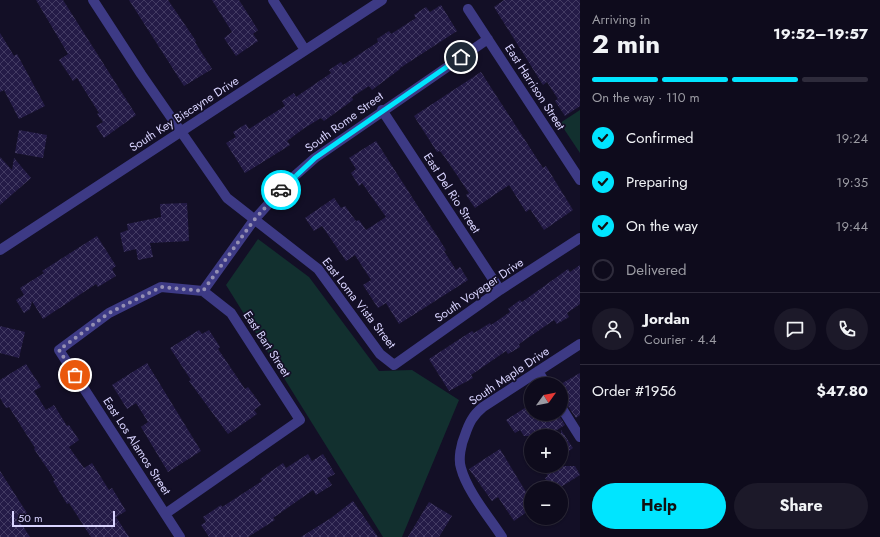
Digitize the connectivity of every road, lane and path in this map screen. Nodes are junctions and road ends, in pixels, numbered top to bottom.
1 (92, 0) edge
2 (273, 0) edge
3 (382, 0) edge
4 (468, 9) dead end
5 (488, 39) junction
6 (305, 50) junction
7 (382, 110) junction
8 (182, 132) junction
9 (580, 180) edge
10 (254, 220) junction
11 (580, 238) edge
12 (0, 250) edge
13 (500, 290) junction
14 (203, 291) junction
15 (580, 344) edge
16 (394, 365) joint
17 (538, 371) junction
18 (542, 377) edge
19 (568, 418) edge
20 (580, 437) edge
21 (165, 514) junction
22 (180, 537) edge
23 (502, 537) edge

1 - 8 street, East Loma Vista Street
2 - 6 street
3 - 6 street, South Key Biscayne Drive
4 - 5 street, East Harrison Street
5 - 7 street, South Rome Street
5 - 9 street, East Harrison Street
6 - 8 street, South Key Biscayne Drive
7 - 10 street, South Rome Street
7 - 13 street, East Del Rio Street
8 - 10 street, East Loma Vista Street
8 - 12 street, South Key Biscayne Drive
10 - 14 street, South Rome Street
10 - 16 street, East Loma Vista Street
11 - 13 street, South Voyager Drive
13 - 16 street, South Voyager Drive
14 - 21 street, East Bart Street
14 - 21 street, East Los Alamos Street
15 - 17 street, South Maple Drive
17 - 18 street
17 - 23 street, South Maple Drive
19 - 20 street
21 - 22 street, East Los Alamos Street

